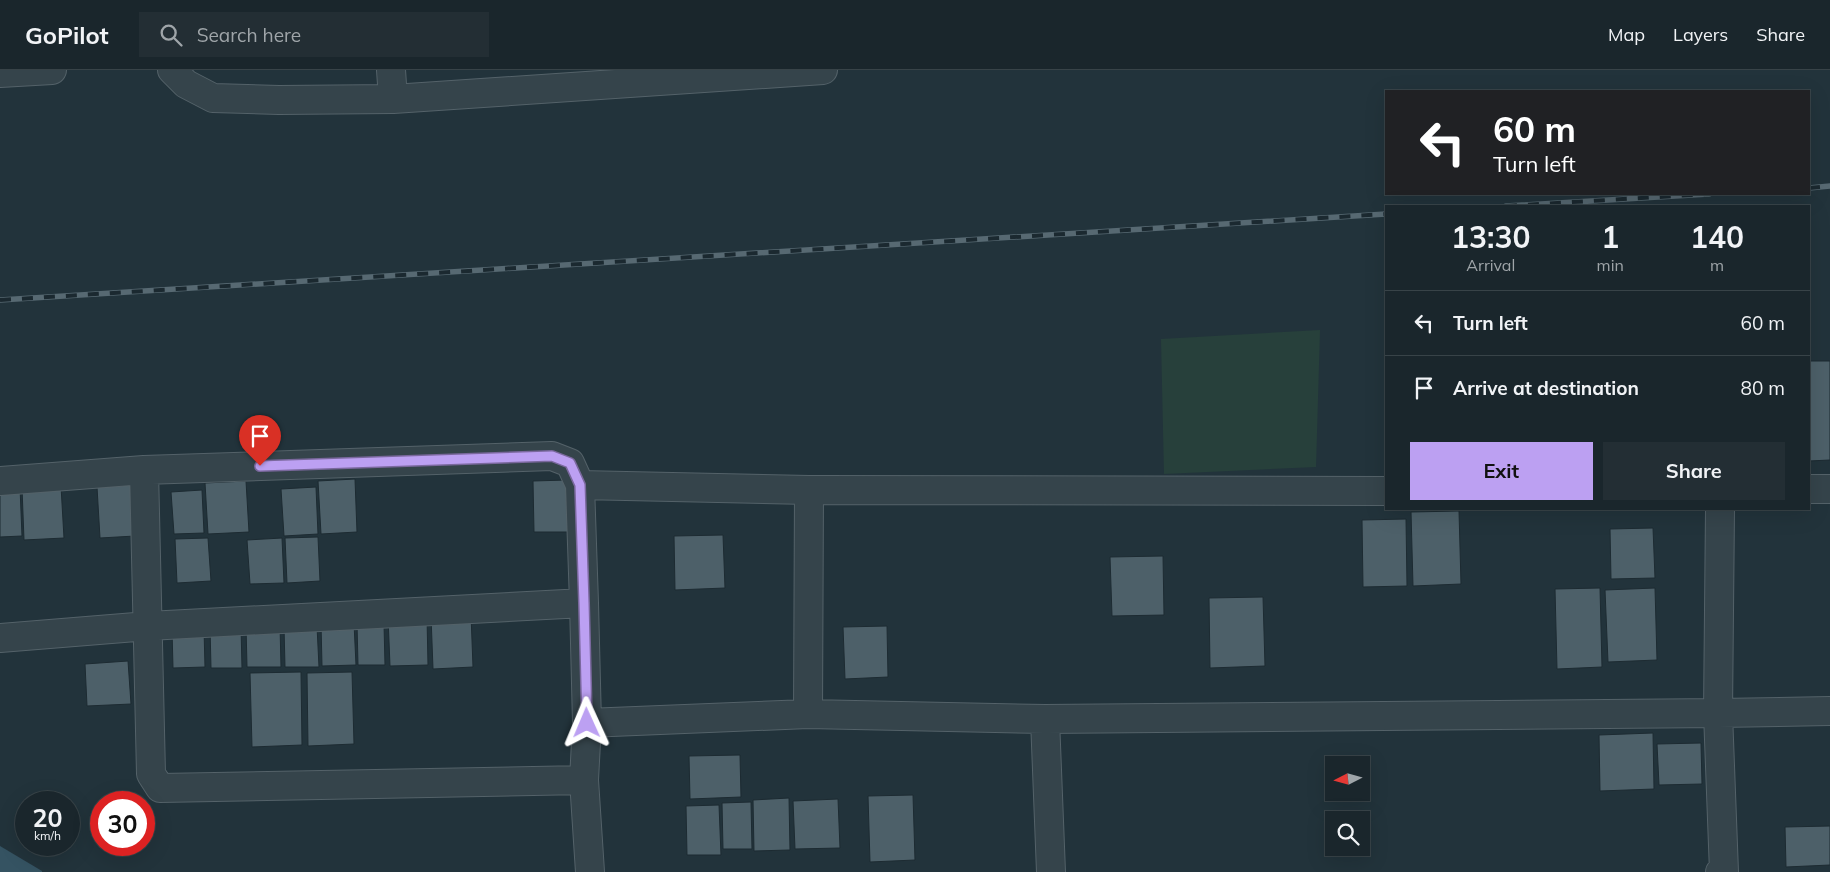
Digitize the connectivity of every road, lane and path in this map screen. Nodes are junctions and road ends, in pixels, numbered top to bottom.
1 (52, 70) edge
2 (172, 70) edge
3 (391, 70) edge
4 (823, 70) edge
5 (0, 73) edge
6 (393, 99) junction
7 (144, 470) junction
8 (0, 481) edge
9 (580, 485) junction
10 (1830, 488) edge
11 (1810, 489) edge
12 (809, 490) junction
13 (1385, 491) edge
14 (1720, 510) edge
15 (584, 603) junction
16 (148, 626) junction
17 (0, 638) edge
18 (1830, 711) edge
19 (1718, 713) junction
20 (808, 714) junction
21 (1045, 719) junction
22 (587, 723) junction
23 (584, 780) junction
24 (590, 872) edge
25 (1051, 872) edge
26 (1720, 872) edge

1 - 5 street
2 - 6 street
3 - 6 street
4 - 6 street
7 - 8 street
7 - 9 street
7 - 16 street
9 - 12 street
9 - 15 street
10 - 11 street
12 - 13 street
12 - 20 street
14 - 19 street
15 - 16 street
15 - 22 street
16 - 17 street
16 - 23 street
18 - 19 street
19 - 21 street
19 - 26 street
20 - 21 street
20 - 22 street
21 - 25 street
22 - 23 street
23 - 24 street

